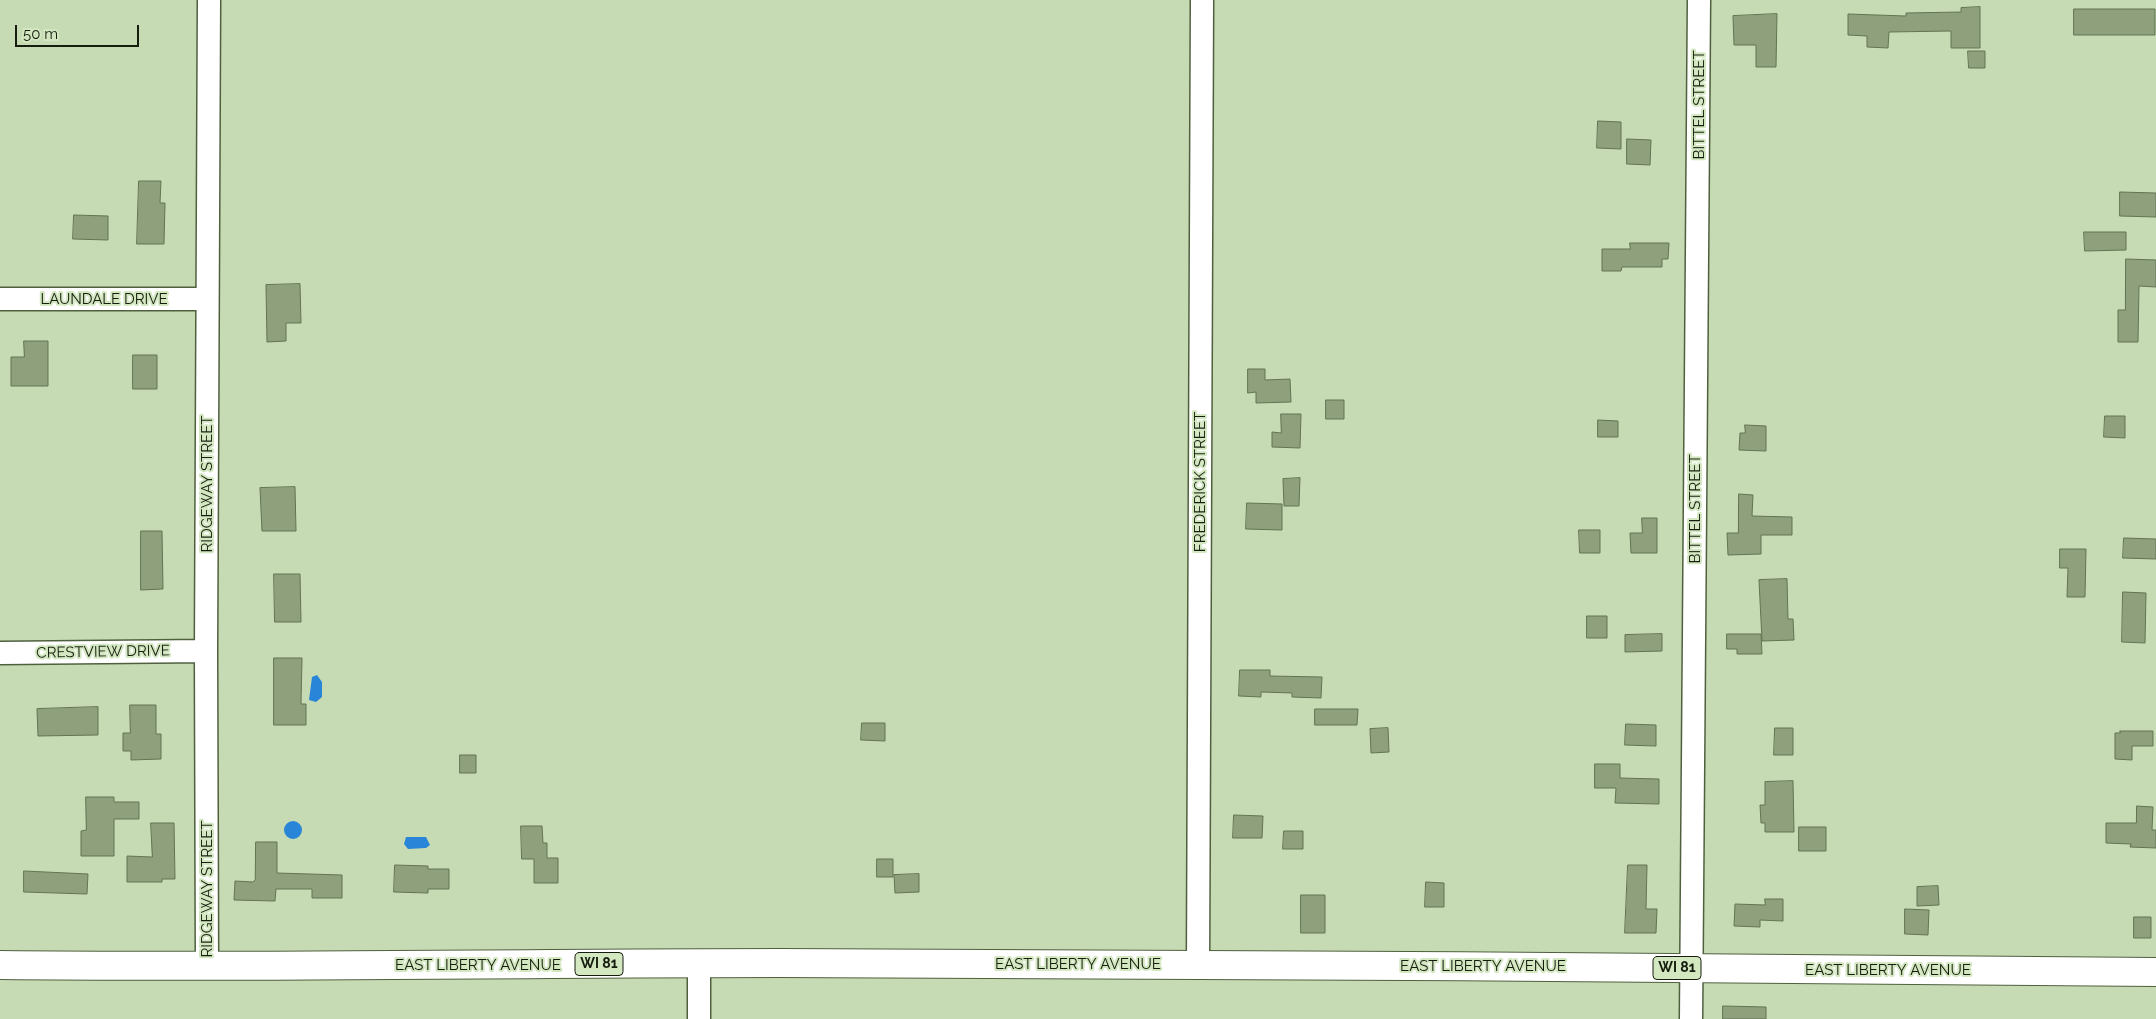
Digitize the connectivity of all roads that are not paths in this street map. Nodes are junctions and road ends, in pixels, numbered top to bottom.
1 (209, 0) edge
2 (1202, 0) edge
3 (1700, 0) edge
4 (0, 299) edge
5 (207, 299) junction
6 (206, 651) junction
7 (0, 653) edge
8 (699, 963) junction
9 (1198, 964) junction
10 (0, 965) edge
11 (207, 967) junction
12 (1691, 968) junction
13 (2156, 972) edge
14 (699, 1019) edge
15 (1691, 1019) edge

1 - 5 street, RIDGEWAY STREET
2 - 9 street, FREDERICK STREET
3 - 12 street, BITTEL STREET
4 - 5 street, LAUNDALE DRIVE
5 - 6 street, RIDGEWAY STREET
6 - 7 street, CRESTVIEW DRIVE
6 - 11 street, RIDGEWAY STREET
8 - 9 main road, EAST LIBERTY AVENUE / WI 81
8 - 11 main road, EAST LIBERTY AVENUE / WI 81
8 - 14 street
9 - 12 main road, EAST LIBERTY AVENUE / WI 81
10 - 11 main road, EAST LIBERTY AVENUE / WI 81
12 - 13 main road, EAST LIBERTY AVENUE / WI 81
12 - 15 street, BITTEL STREET

